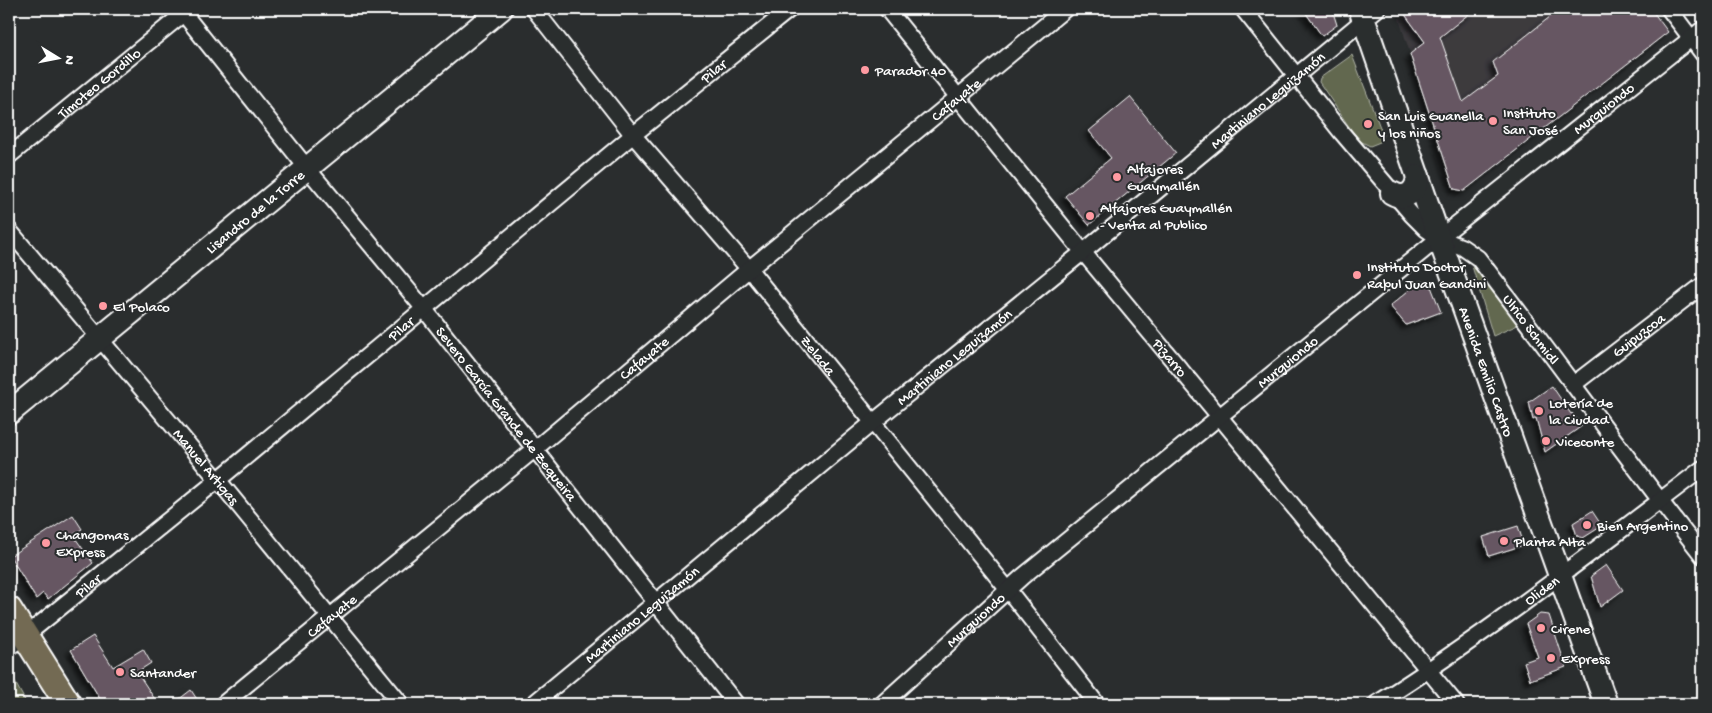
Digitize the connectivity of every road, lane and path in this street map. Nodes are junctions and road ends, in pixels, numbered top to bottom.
1 (501, 9) edge
2 (534, 9) edge
3 (790, 9) edge
4 (887, 9) edge
5 (1065, 9) edge
6 (1244, 9) edge
7 (1669, 9) edge
8 (184, 10) edge
9 (1367, 12) edge
10 (1698, 34) edge
11 (1703, 54) edge
12 (1296, 76) junction
13 (957, 96) junction
14 (634, 135) junction
15 (9, 156) edge
16 (307, 168) junction
17 (1418, 176) junction
18 (1392, 193) junction
19 (9, 230) edge
20 (1439, 238) junction
21 (1083, 252) junction
22 (749, 269) junction
23 (1703, 285) edge
24 (425, 310) junction
25 (100, 340) junction
26 (1574, 384) junction
27 (9, 413) edge
28 (1219, 416) junction
29 (872, 422) junction
30 (535, 449) junction
31 (1703, 468) edge
32 (218, 480) junction
33 (1660, 501) junction
34 (1703, 556) edge
35 (1561, 576) junction
36 (1008, 591) junction
37 (656, 602) junction
38 (9, 610) edge
39 (330, 616) junction
40 (17, 641) edge
41 (1429, 671) junction
42 (68, 704) edge
43 (223, 704) edge
44 (401, 704) edge
45 (533, 704) edge
46 (736, 704) edge
47 (882, 704) edge
48 (1097, 704) edge
49 (1376, 704) edge
50 (1456, 704) edge
51 (1606, 704) edge

1 - 16 main road, Lisandro de la Torre
2 - 14 street, Zelada
3 - 14 street, Pilar
4 - 13 street, Pizarro
5 - 13 street, Cafayate
6 - 12 street, Ulrico Schmidl
7 - 10 street
8 - 15 street, Timoteo Gordillo
8 - 16 street, Severo García Grande de Zequeira
9 - 12 street, Martiniano Leguizamón
9 - 17 main road, Avenida Emilio Castro
10 - 11 street
10 - 20 street, Murguiondo
12 - 18 street, Ulrico Schmidl
12 - 21 street, Martiniano Leguizamón
13 - 21 street, Pizarro
13 - 22 street, Cafayate
14 - 22 street, Zelada
14 - 24 street, Pilar
16 - 24 street, Severo García Grande de Zequeira
16 - 25 main road, Lisandro de la Torre
17 - 18 main road
17 - 20 main road, Avenida Emilio Castro
18 - 20 street, Ulrico Schmidl
19 - 25 street, Manuel Artigas
20 - 26 street, Ulrico Schmidl
20 - 28 street, Murguiondo
20 - 35 main road, Avenida Emilio Castro
21 - 28 street, Pizarro
21 - 29 street, Martiniano Leguizamón
22 - 29 street, Zelada
22 - 30 street, Cafayate
23 - 26 street, Guipuzcoa
24 - 30 street, Severo García Grande de Zequeira
24 - 32 street, Pilar
25 - 27 main road, Lisandro de la Torre
25 - 32 street, Manuel Artigas
26 - 33 street, Ulrico Schmidl
28 - 36 street, Murguiondo
28 - 41 street, Pizarro
29 - 36 street, Zelada
29 - 37 street, Martiniano Leguizamón
30 - 37 street, Severo García Grande de Zequeira
30 - 39 street, Cafayate
31 - 33 street, Oliden
32 - 39 street, Manuel Artigas
32 - 40 street, Pilar
33 - 34 street, Ulrico Schmidl
33 - 35 street, Oliden
35 - 41 street, Oliden
35 - 51 main road, Avenida Emilio Castro
36 - 47 street, Murguiondo
36 - 48 street, Zelada
37 - 45 street, Martiniano Leguizamón
37 - 46 street, Severo García Grande de Zequeira
38 - 40 main road
39 - 43 street, Cafayate
39 - 44 street, Manuel Artigas
40 - 42 main road
41 - 49 street, Oliden
41 - 50 street, Pizarro

